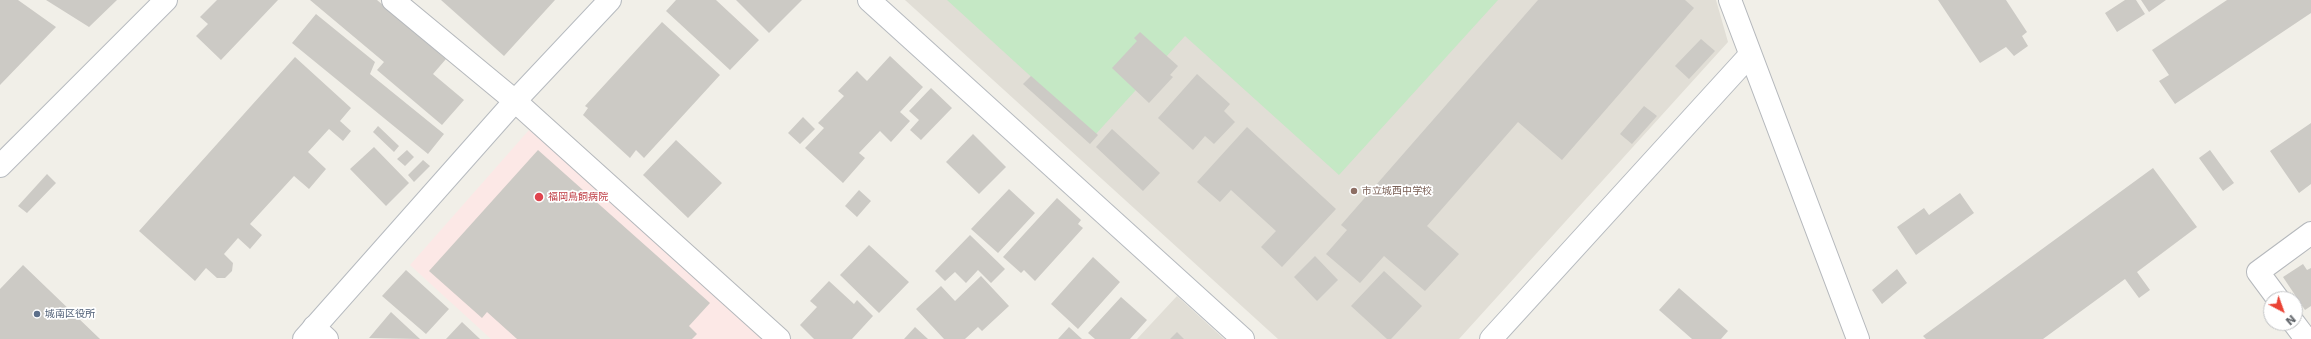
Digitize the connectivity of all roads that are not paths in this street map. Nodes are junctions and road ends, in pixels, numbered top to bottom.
1 (166, 0) edge
2 (393, 0) edge
3 (610, 0) edge
4 (869, 0) edge
5 (1730, 0) edge
6 (1750, 55) junction
7 (515, 101) junction
8 (0, 166) edge
9 (2311, 233) edge
10 (2272, 291) edge
11 (315, 335) edge
12 (780, 339) edge
13 (1243, 339) edge
14 (1491, 339) edge
15 (1858, 339) edge

1 - 8 street
2 - 7 street
3 - 7 street
4 - 13 street
5 - 6 street
6 - 14 street
6 - 15 street
7 - 11 street
7 - 12 street
9 - 10 street

